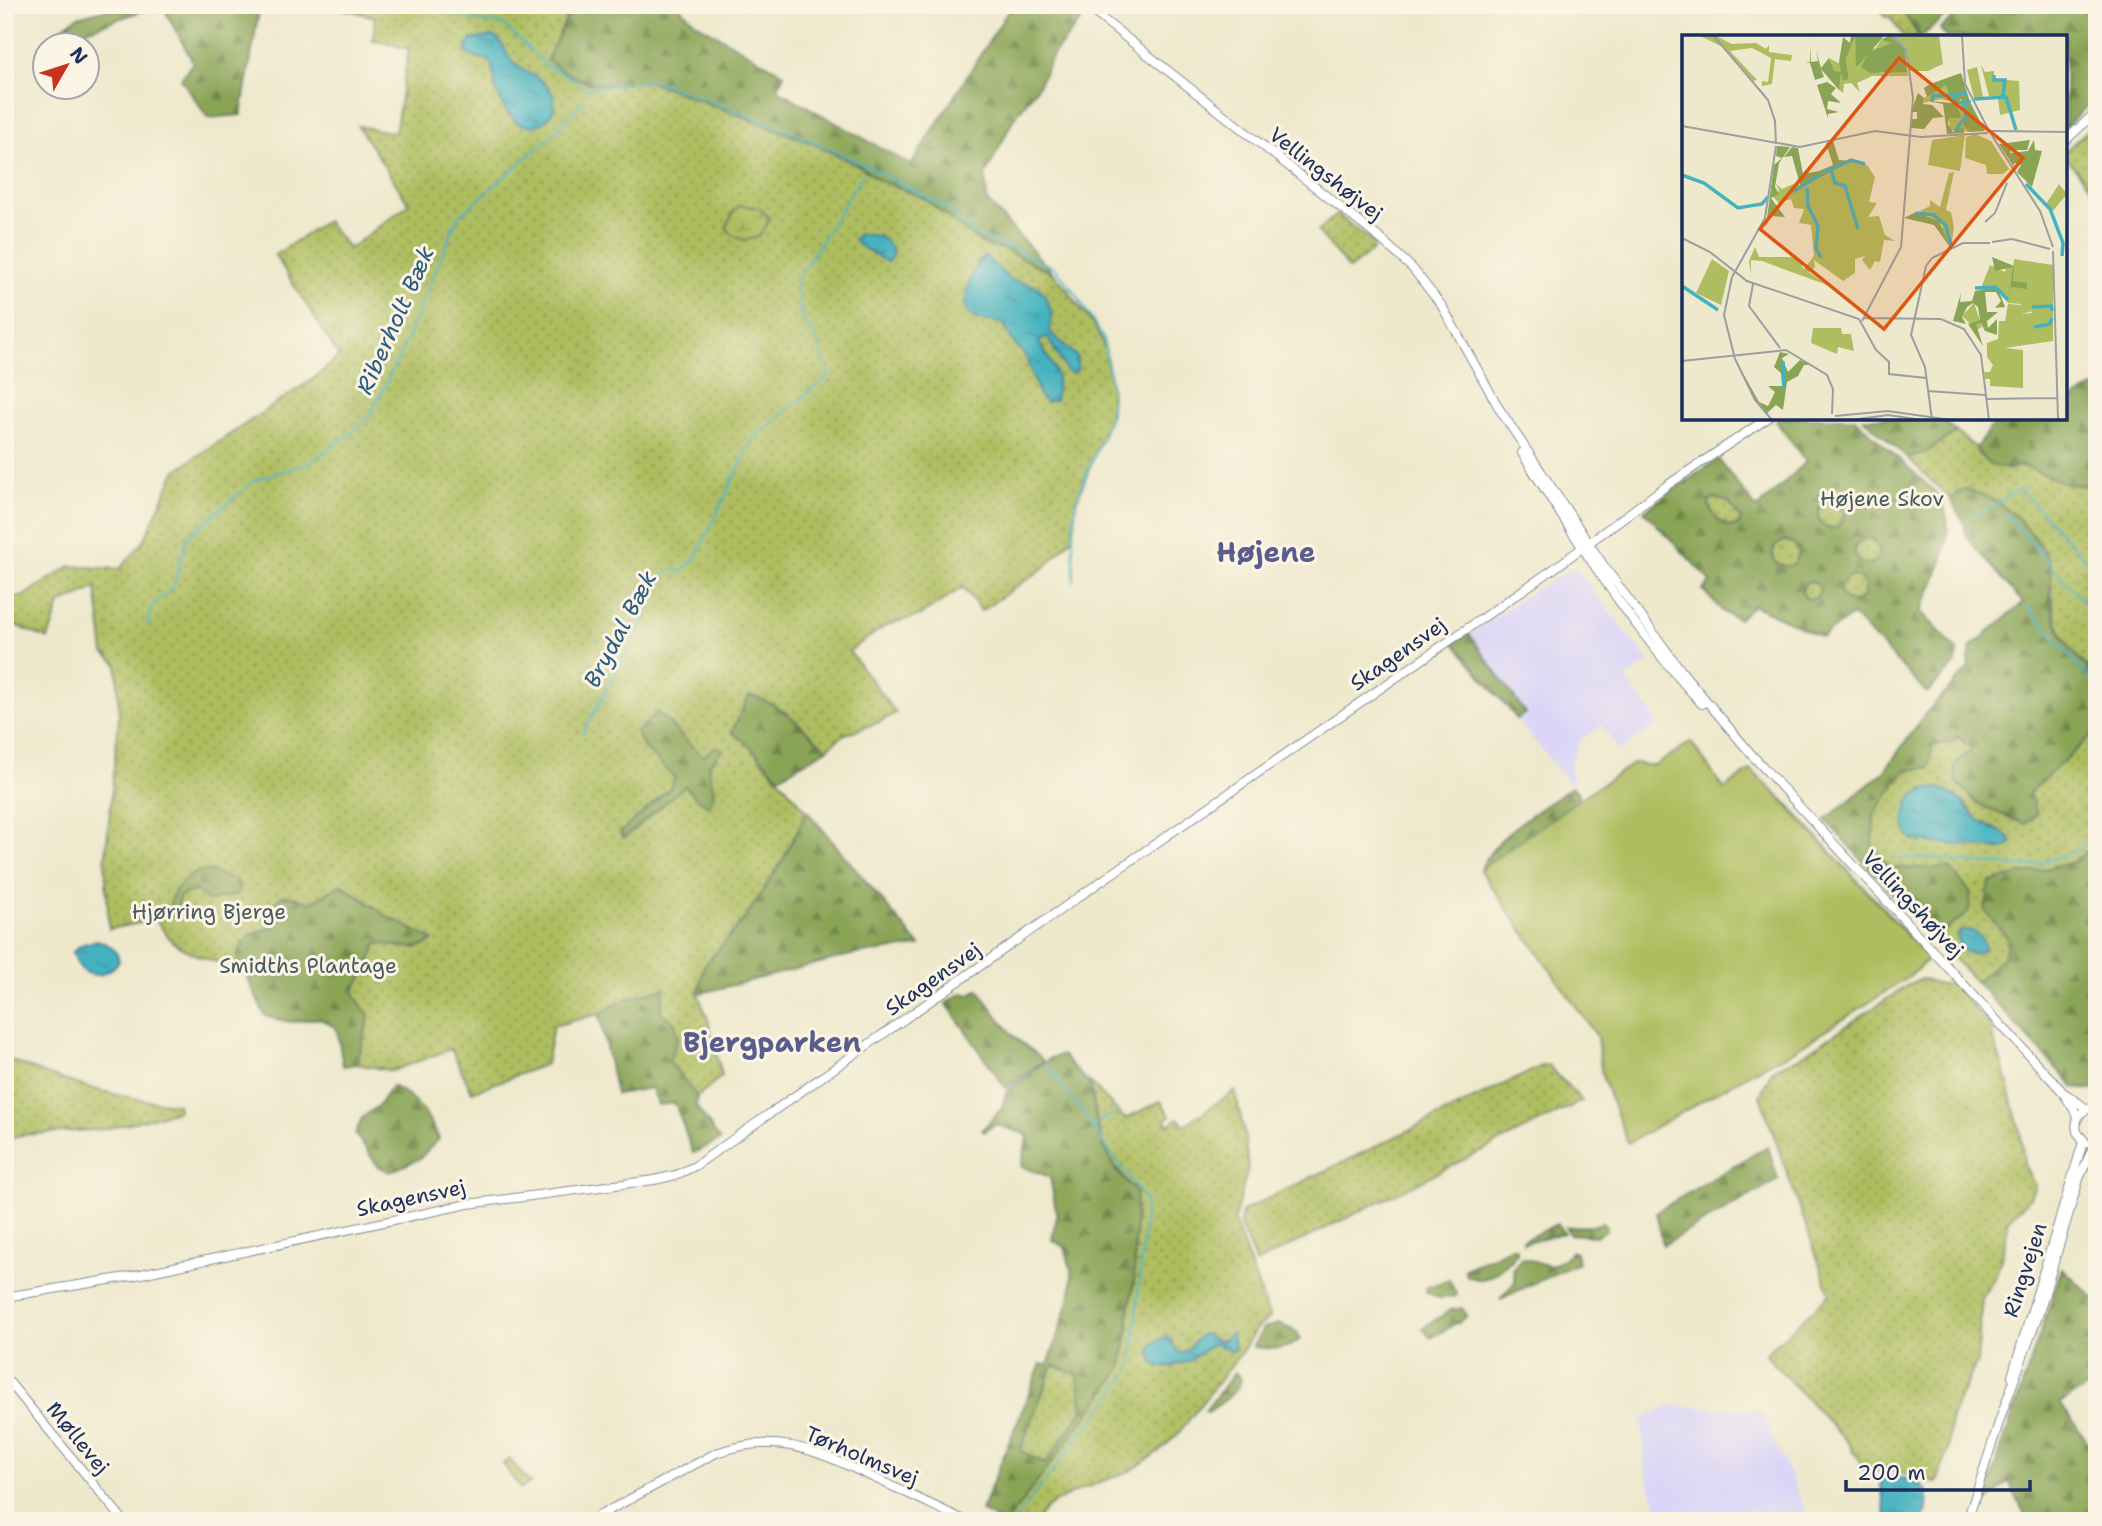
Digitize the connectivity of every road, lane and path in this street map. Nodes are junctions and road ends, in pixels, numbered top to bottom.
1 (1085, 5) edge
2 (2097, 111) edge
3 (2067, 139) edge
4 (1765, 420) edge
5 (1585, 545) junction
6 (2062, 1091) junction
7 (2097, 1107) edge
8 (2087, 1109) junction
9 (2078, 1116) junction
10 (2083, 1142) junction
11 (2095, 1145) edge
12 (5, 1297) edge
13 (5, 1377) edge
14 (2003, 1410) junction
15 (124, 1521) edge
16 (589, 1521) edge
17 (966, 1521) edge
18 (1967, 1521) edge

1 - 5 street, Vellingshøjvej
2 - 3 street
4 - 5 street, Skagensvej
5 - 6 street, Vellingshøjvej
5 - 12 street, Skagensvej
6 - 8 street, Vellingshøjvej
6 - 9 street, Vellingshøjvej
7 - 8 street
8 - 9 street
9 - 10 street
10 - 11 street
10 - 14 street, Ringvejen
11 - 14 street, Ringvejen
13 - 15 street, Møllevej
14 - 18 street, Ringvejen
16 - 17 street, Tørholmsvej

